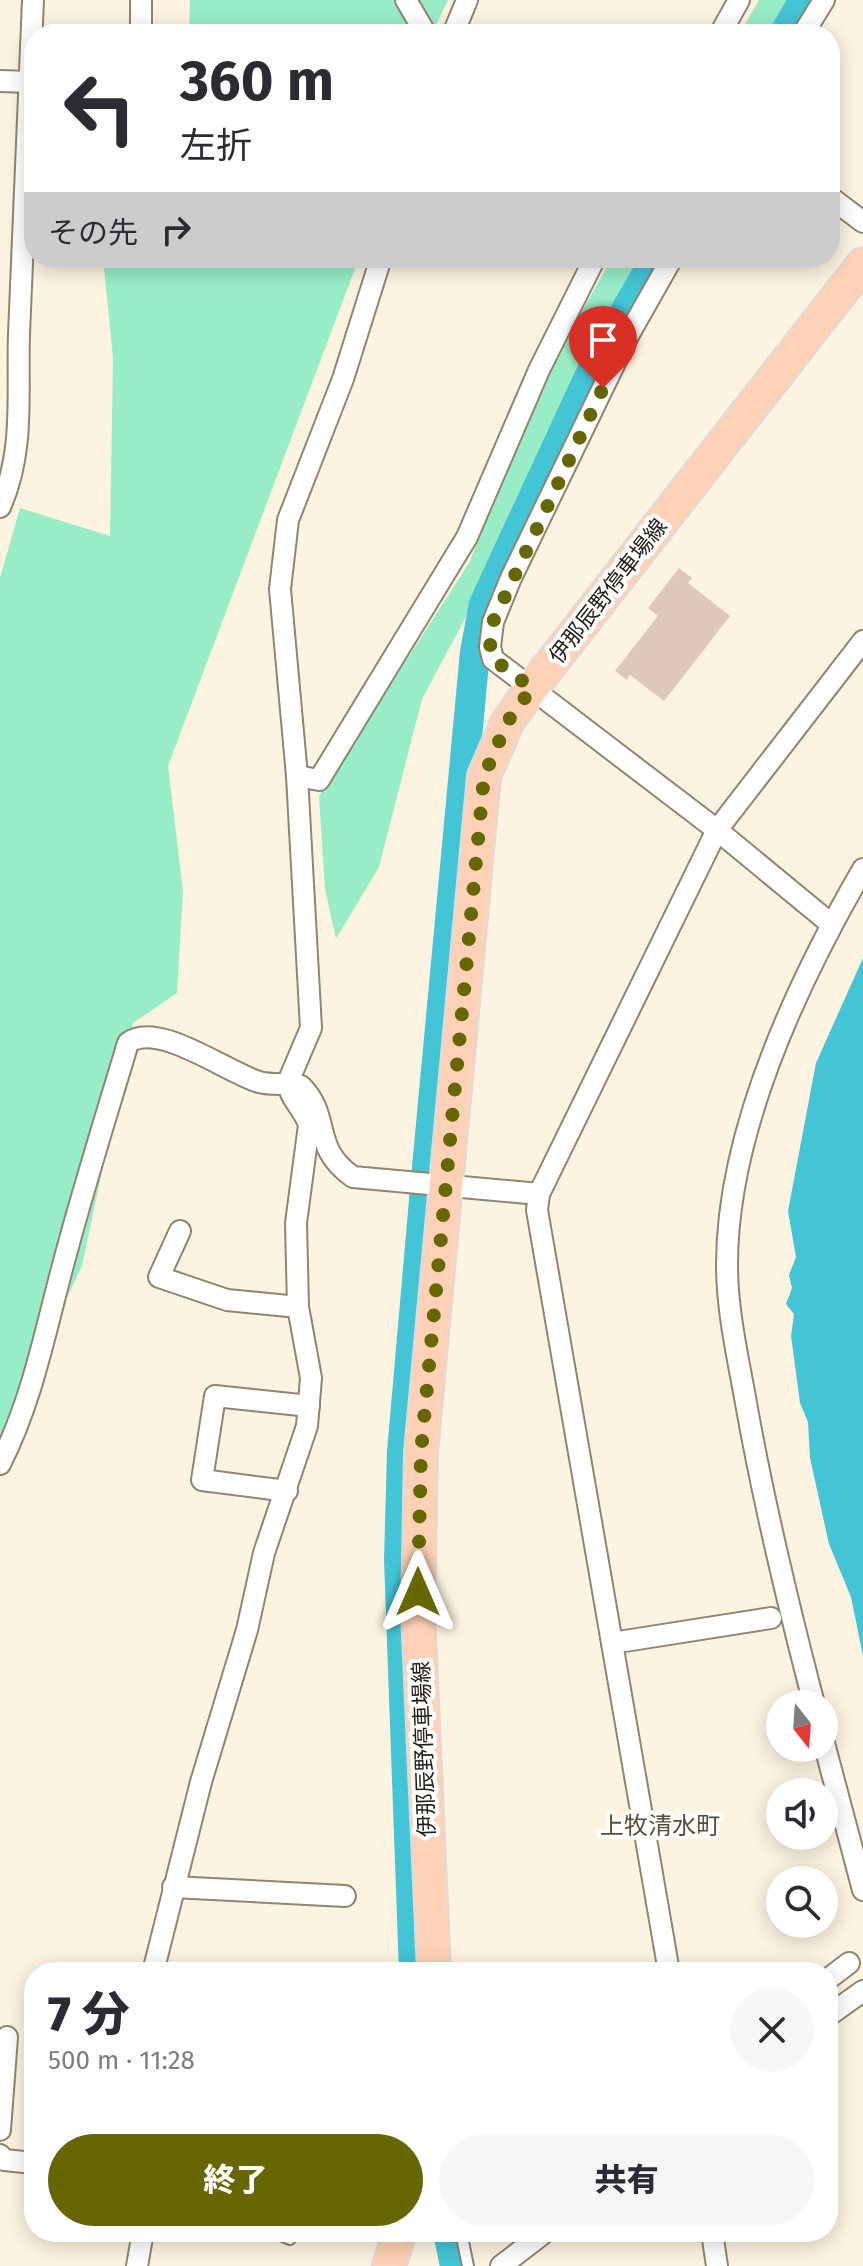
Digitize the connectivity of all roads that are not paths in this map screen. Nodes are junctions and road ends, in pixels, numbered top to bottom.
1 (33, 0) edge
2 (141, 0) edge
3 (406, 0) edge
4 (467, 0) edge
5 (739, 0) edge
6 (824, 0) edge
7 (32, 24) edge
8 (141, 24) edge
9 (420, 24) edge
10 (457, 24) edge
11 (726, 24) edge
12 (809, 24) edge
13 (0, 81) edge
14 (24, 82) edge
15 (840, 205) edge
16 (863, 222) edge
17 (24, 263) edge
18 (863, 264) edge
19 (378, 268) edge
20 (590, 268) edge
21 (666, 268) edge
22 (10, 335) edge
23 (0, 507) edge
24 (863, 641) edge
25 (532, 688) junction
26 (297, 776) junction
27 (717, 830) junction
28 (863, 869) edge
29 (831, 924) junction
30 (288, 1082) junction
31 (444, 1185) junction
32 (539, 1194) junction
33 (180, 1231) dead end
34 (298, 1307) junction
35 (309, 1406) junction
36 (0, 1464) edge
37 (287, 1491) junction
38 (771, 1618) dead end
39 (612, 1643) junction
40 (811, 1690) edge
41 (829, 1762) edge
42 (173, 1887) junction
43 (863, 1890) edge
44 (345, 1896) dead end
45 (155, 1962) edge
46 (434, 1962) edge
47 (667, 1962) edge
48 (849, 1963) dead end
49 (838, 1971) edge
50 (863, 1991) edge
51 (838, 2009) edge
52 (7, 2037) dead end
53 (0, 2123) edge
54 (0, 2130) edge
55 (0, 2155) edge
56 (24, 2162) edge
57 (141, 2242) edge
58 (397, 2242) edge
59 (463, 2242) edge
60 (532, 2242) edge
61 (713, 2242) edge
62 (137, 2266) edge
63 (389, 2266) edge
64 (468, 2266) edge
65 (501, 2266) edge
66 (717, 2266) edge

1 - 7 street
2 - 8 street
3 - 9 street
4 - 10 street
5 - 11 street
6 - 12 street
13 - 14 street
15 - 16 street
17 - 22 street
18 - 25 main road, 伊那辰野停車場線
19 - 26 street
20 - 26 street
21 - 25 street
22 - 23 street
24 - 27 street
25 - 27 street
25 - 31 main road, 伊那辰野停車場線
26 - 30 street
27 - 29 street
27 - 32 street
28 - 29 street
29 - 40 street
30 - 31 street
30 - 34 street
30 - 36 street
31 - 32 street
31 - 46 main road, 伊那辰野停車場線
32 - 39 street
33 - 34 street
34 - 35 street
35 - 37 street
35 - 37 street
37 - 42 street
38 - 39 street
39 - 47 street
41 - 43 street
42 - 44 street
42 - 45 street
48 - 49 street
50 - 51 street
52 - 53 street
53 - 54 street
55 - 56 street
57 - 62 street
58 - 63 main road
59 - 64 lane
60 - 65 street
61 - 66 street

